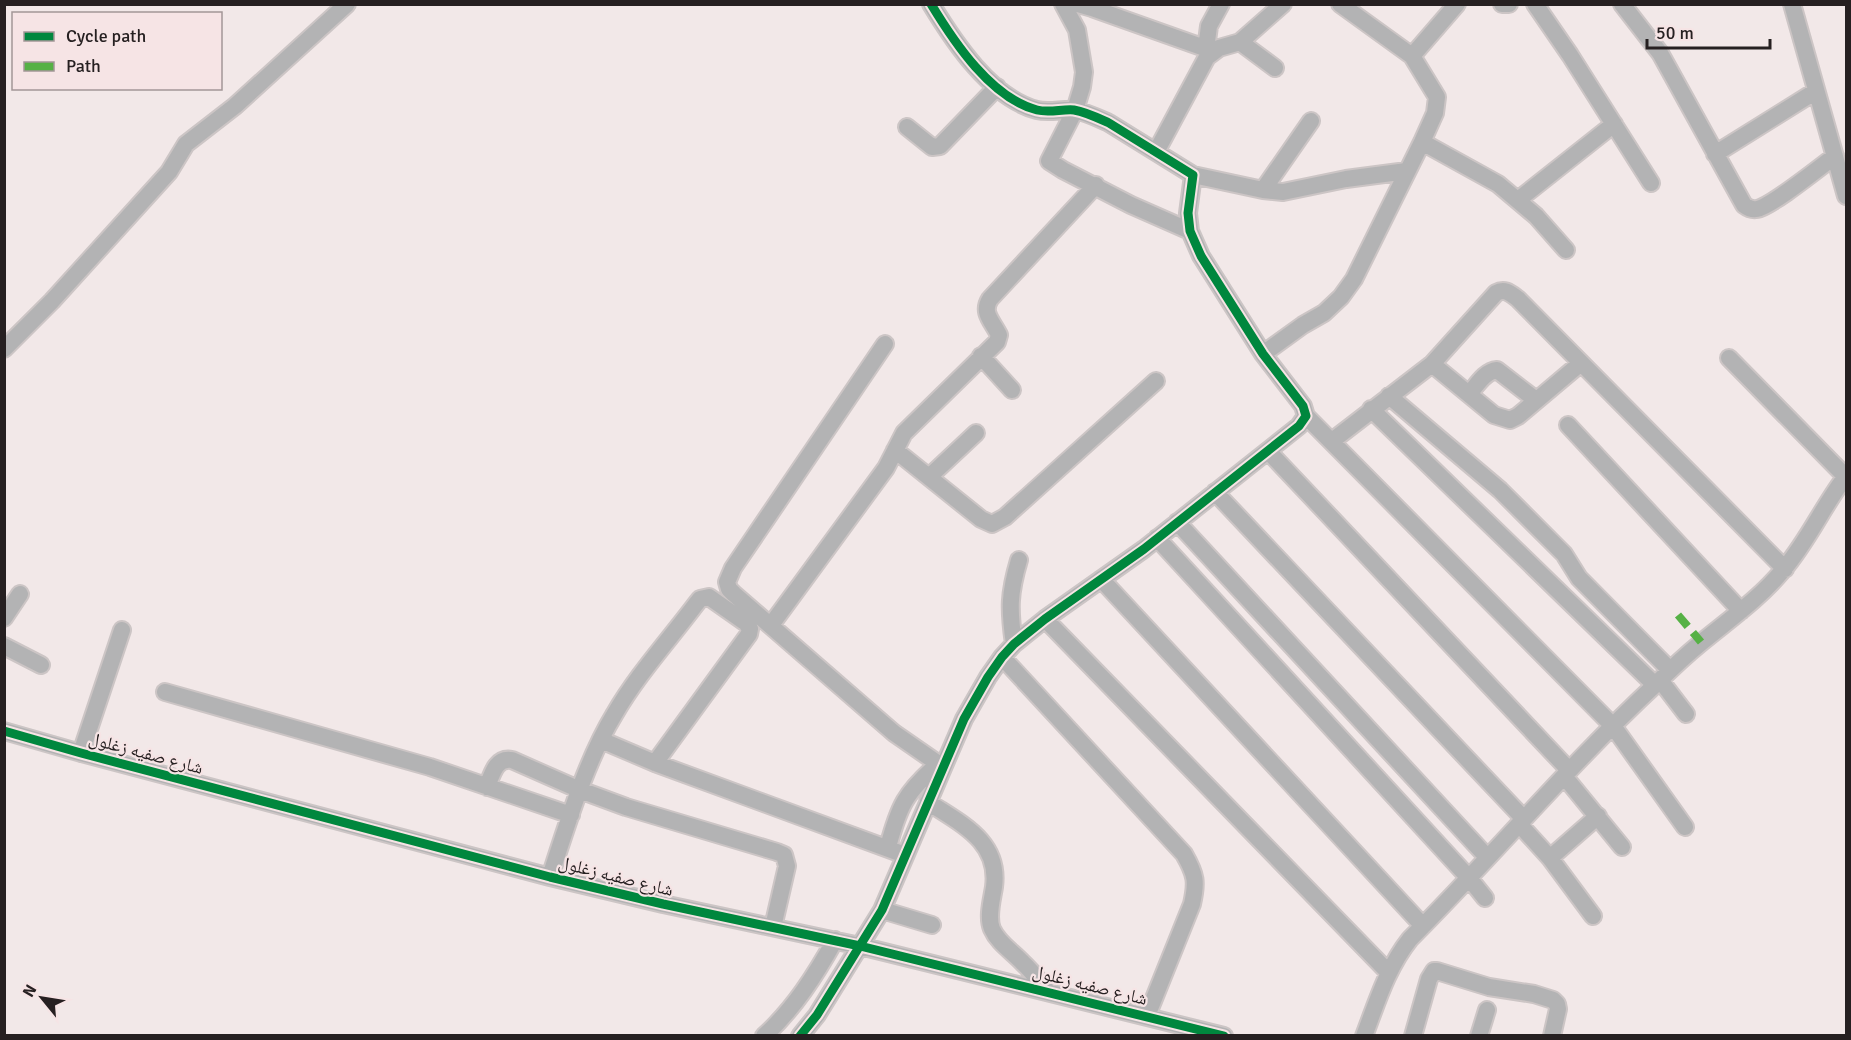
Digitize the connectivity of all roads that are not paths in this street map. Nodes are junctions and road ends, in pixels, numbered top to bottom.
1 (347, 4) edge
2 (931, 4) edge
3 (1064, 4) edge
4 (1078, 4) edge
5 (1221, 4) edge
6 (1283, 4) edge
7 (1340, 4) edge
8 (1456, 4) edge
9 (1502, 4) edge
10 (1509, 4) edge
11 (1536, 4) edge
12 (1622, 4) edge
13 (1792, 4) edge
14 (1240, 42) junction
15 (1209, 50) junction
16 (1412, 56) junction
17 (1275, 68) dead end
18 (997, 87) junction
19 (1816, 91) junction
20 (1075, 110) junction
21 (1311, 121) dead end
22 (1614, 124) junction
23 (906, 127) dead end
24 (1422, 142) junction
25 (1156, 152) junction
26 (1715, 154) junction
27 (1835, 156) junction
28 (1407, 171) junction
29 (1193, 175) junction
30 (1651, 183) dead end
31 (1096, 185) junction
32 (1263, 190) junction
33 (1846, 196) edge
34 (1518, 200) junction
35 (1190, 231) junction
36 (1566, 250) dead end
37 (885, 344) dead end
38 (4, 349) edge
39 (1263, 354) junction
40 (981, 356) junction
41 (1729, 358) dead end
42 (1581, 363) junction
43 (1432, 364) junction
44 (1156, 381) dead end
45 (1012, 390) dead end
46 (1468, 394) junction
47 (1389, 396) junction
48 (1536, 400) junction
49 (1371, 409) junction
50 (1306, 416) junction
51 (1568, 424) dead end
52 (976, 433) dead end
53 (1332, 441) junction
54 (895, 450) junction
55 (1268, 451) junction
56 (1846, 476) edge
57 (929, 477) junction
58 (1215, 492) junction
59 (1177, 522) junction
60 (1157, 538) junction
61 (1019, 560) dead end
62 (1571, 565) junction
63 (1785, 569) junction
64 (1101, 579) junction
65 (1551, 584) junction
66 (21, 594) dead end
67 (1741, 612) junction
68 (4, 618) edge
69 (1045, 619) junction
70 (771, 625) junction
71 (122, 630) dead end
72 (4, 645) edge
73 (1008, 650) junction
74 (41, 665) dead end
75 (1662, 678) junction
76 (165, 692) dead end
77 (1686, 714) dead end
78 (1613, 726) junction
79 (4, 731) edge
80 (601, 740) junction
81 (81, 753) junction
82 (655, 763) junction
83 (940, 766) junction
84 (1566, 773) junction
85 (487, 786) junction
86 (580, 790) junction
87 (928, 802) junction
88 (571, 814) junction
89 (1598, 816) junction
90 (1522, 822) junction
91 (1685, 827) dead end
92 (888, 847) junction
93 (1622, 847) dead end
94 (906, 855) junction
95 (1487, 857) junction
96 (1550, 858) junction
97 (550, 877) junction
98 (1469, 878) junction
99 (1485, 898) dead end
100 (882, 910) junction
101 (1593, 916) dead end
102 (932, 925) dead end
103 (1423, 926) junction
104 (773, 927) junction
105 (835, 940) junction
106 (860, 945) junction
107 (1388, 972) junction
108 (1047, 991) junction
109 (1487, 1010) dead end
110 (1147, 1016) junction
111 (1214, 1034) edge
112 (764, 1035) edge
113 (800, 1035) edge
114 (1364, 1035) edge
115 (1413, 1035) edge
116 (1479, 1035) edge
117 (1552, 1035) edge

1 - 38 street
2 - 18 street
3 - 20 street
4 - 15 street
5 - 15 street
6 - 14 street
7 - 16 street
8 - 16 street
9 - 10 street
11 - 22 street
12 - 26 street
13 - 19 street
14 - 15 street
14 - 17 street
15 - 25 street
16 - 24 street
18 - 20 street
18 - 23 street
19 - 26 street
19 - 27 street
20 - 25 street
20 - 31 street
21 - 32 street
22 - 30 street
22 - 34 street
24 - 28 street
24 - 34 street
25 - 29 street
26 - 27 street
27 - 33 street
28 - 32 street
28 - 39 street
29 - 32 street
29 - 35 street
31 - 35 street
31 - 40 street
34 - 36 street
35 - 39 street
37 - 70 street
39 - 50 street
40 - 45 street
40 - 54 street
41 - 56 street
42 - 43 street
42 - 48 street
42 - 63 street
43 - 46 street
43 - 47 street
44 - 57 street
46 - 48 street
46 - 48 street
47 - 49 street
47 - 62 street
49 - 53 street
49 - 65 street
50 - 53 street
50 - 55 street
51 - 67 street
52 - 57 street
53 - 78 street
54 - 57 street
54 - 70 street
55 - 58 street
55 - 84 street
56 - 63 street
58 - 59 street
58 - 90 street
59 - 60 street
59 - 95 street
60 - 64 street
60 - 98 street
61 - 73 street
62 - 65 street
62 - 75 street
63 - 67 street
64 - 69 street
64 - 103 street
65 - 75 street
66 - 68 street
67 - 75 street
69 - 73 street
69 - 107 street
70 - 83 street
71 - 81 street
72 - 74 street
73 - 83 street
73 - 110 street
75 - 77 street
75 - 78 street
76 - 85 street
78 - 84 street
78 - 91 street
79 - 81 street, شارع صفيه زغلول
80 - 82 street
80 - 82 street
80 - 86 street
81 - 97 street, شارع صفيه زغلول
82 - 92 street
83 - 87 street
83 - 92 street
84 - 89 street
84 - 90 street
85 - 86 street
85 - 88 street
86 - 88 street
86 - 104 street
87 - 94 street
87 - 108 street
88 - 97 street
89 - 93 street
89 - 96 street
90 - 95 street
90 - 96 street
92 - 94 street
94 - 100 street
95 - 98 street
96 - 101 street
97 - 104 street, شارع صفيه زغلول
98 - 99 street
98 - 103 street
100 - 102 street
100 - 106 street
103 - 107 street
104 - 105 street, شارع صفيه زغلول
105 - 106 street, شارع صفيه زغلول
105 - 112 street
106 - 108 street, شارع صفيه زغلول
106 - 113 street
107 - 114 street
108 - 110 street, شارع صفيه زغلول
109 - 116 street
110 - 111 street, شارع صفيه زغلول
115 - 117 street

